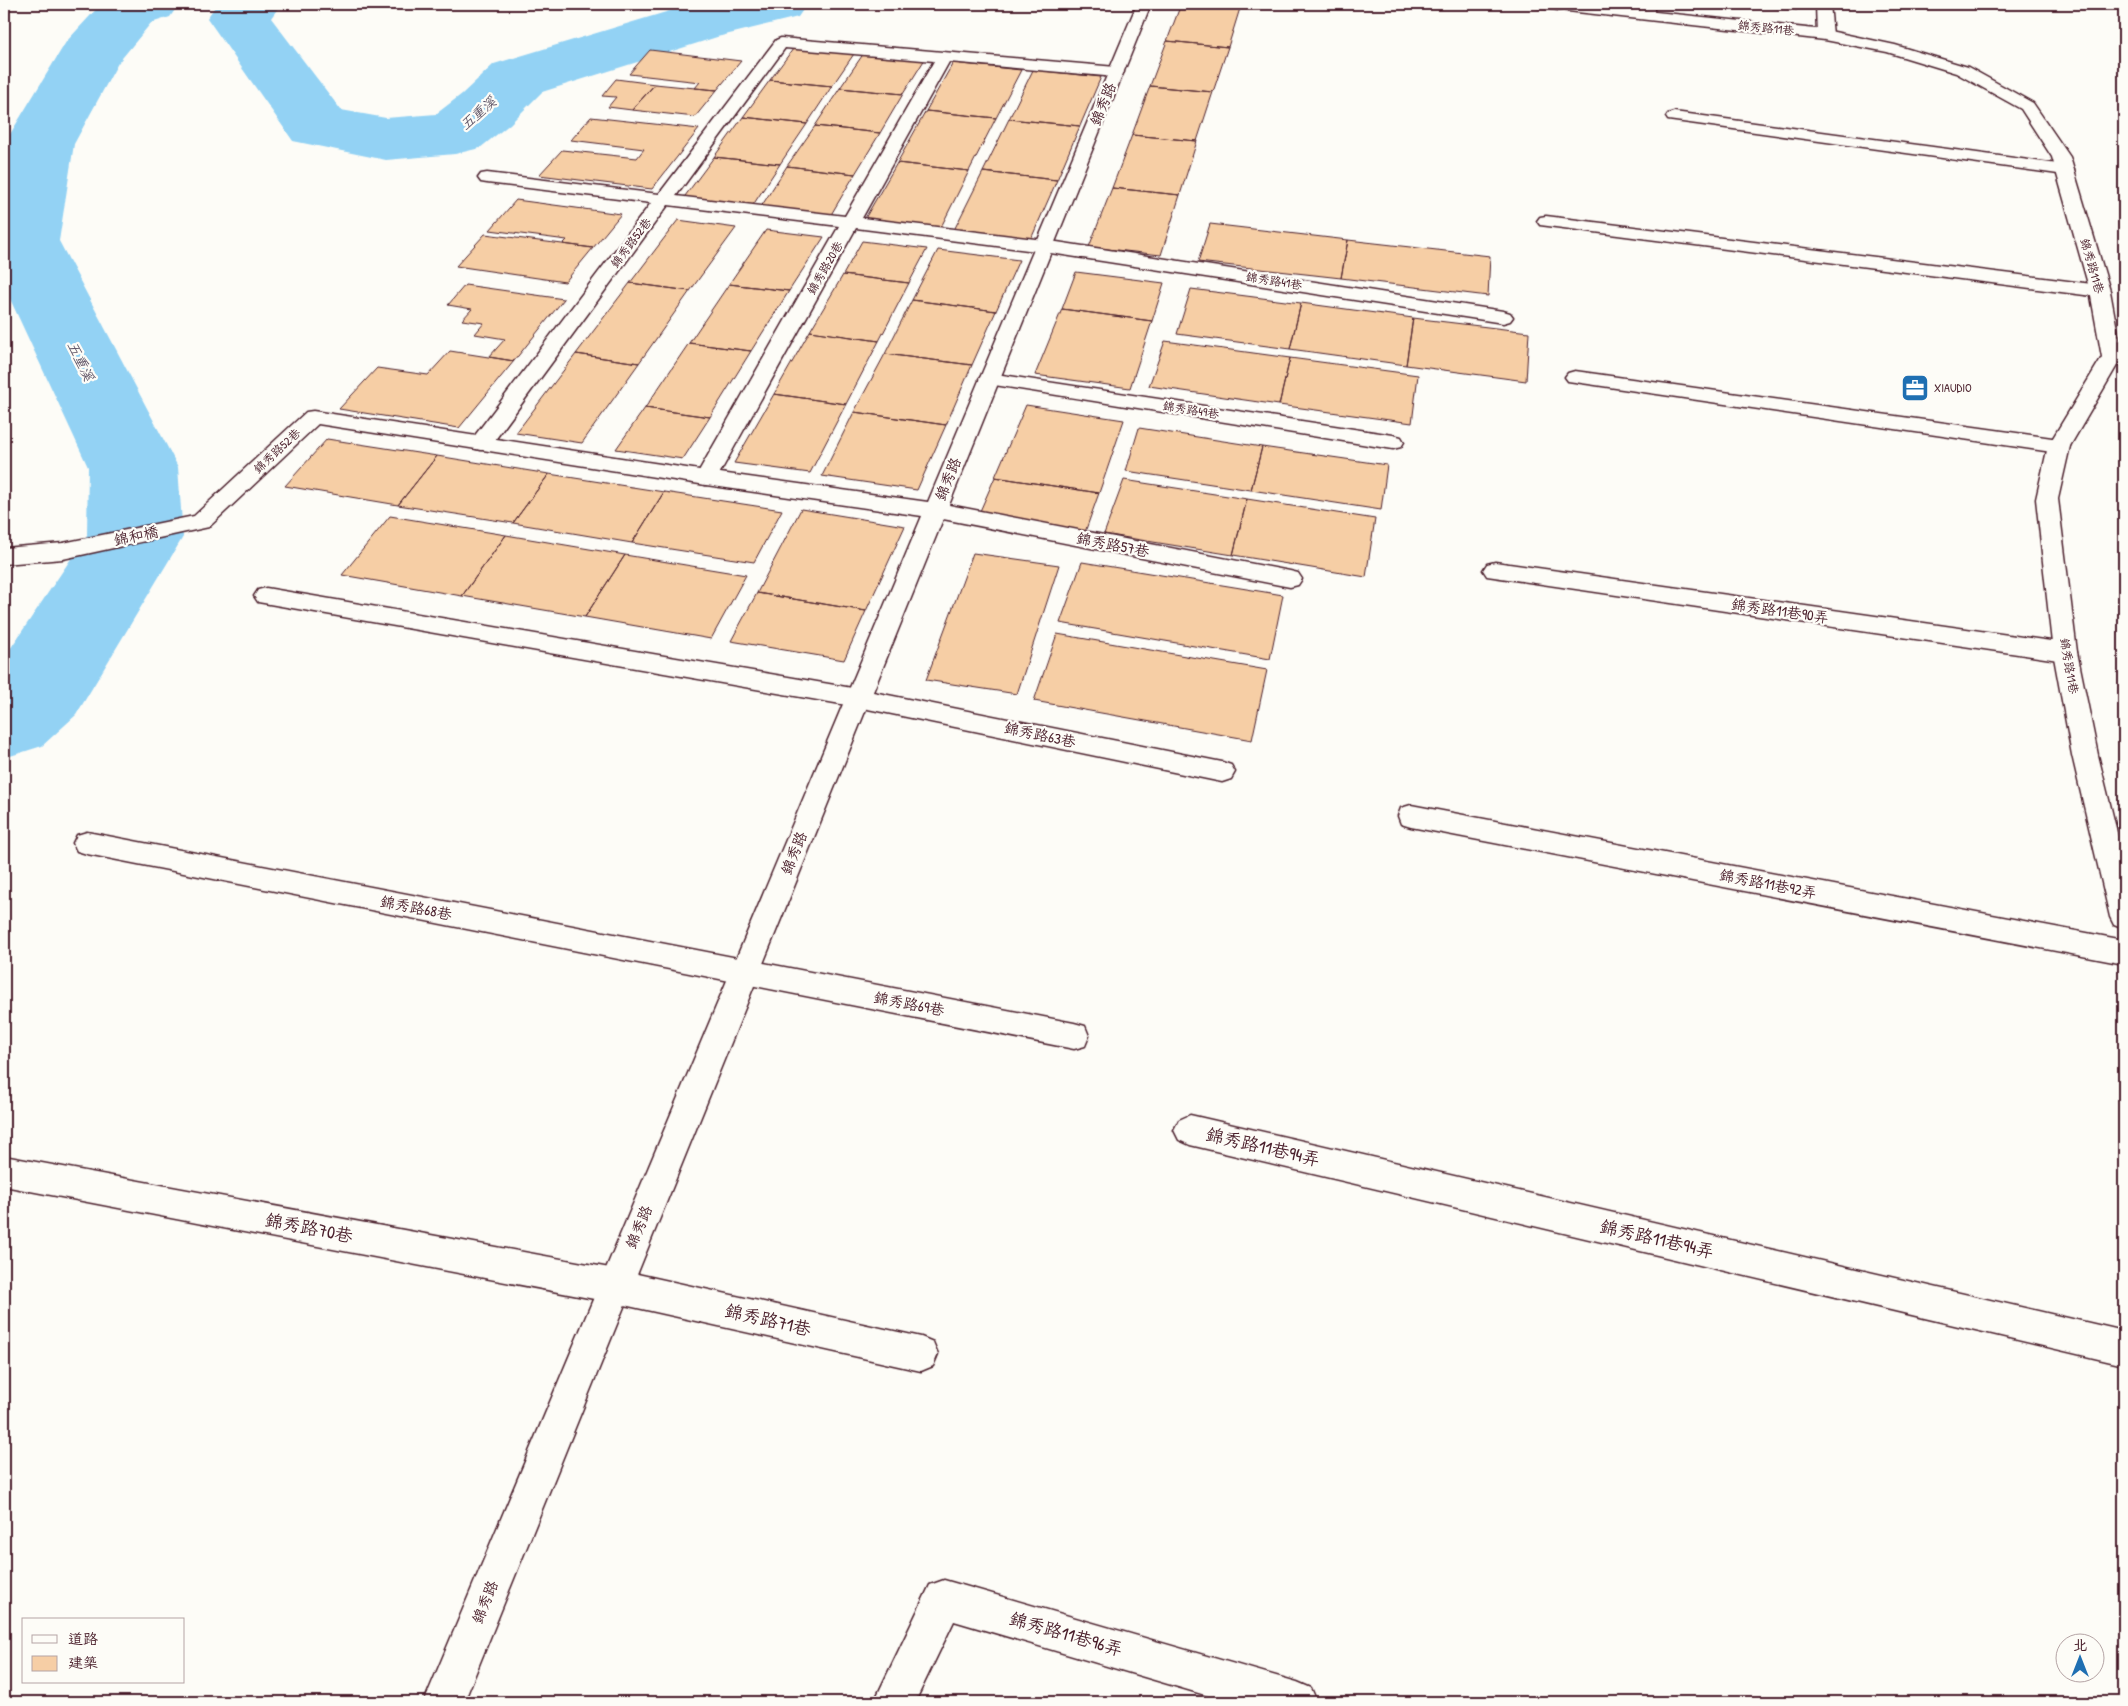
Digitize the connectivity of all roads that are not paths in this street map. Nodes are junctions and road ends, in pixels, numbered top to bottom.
1 (1144, 4) edge
2 (1541, 4) edge
3 (1823, 4) edge
4 (1647, 10) edge
5 (1826, 35) junction
6 (944, 58) junction
7 (1116, 72) junction
8 (1674, 117) dead end
9 (2065, 170) junction
10 (488, 178) dead end
11 (664, 200) junction
12 (1546, 221) dead end
13 (850, 224) junction
14 (1044, 246) junction
15 (2100, 292) junction
16 (1504, 317) dead end
17 (1575, 377) dead end
18 (989, 379) junction
19 (1393, 442) dead end
20 (481, 443) junction
21 (2059, 446) junction
22 (706, 478) junction
23 (935, 510) junction
24 (176, 528) joint
25 (4, 556) edge
26 (1495, 570) dead end
27 (1290, 579) dead end
28 (266, 596) dead end
29 (2065, 652) junction
30 (858, 698) junction
31 (1222, 772) dead end
32 (1411, 816) dead end
33 (87, 843) dead end
34 (2124, 917) edge
35 (2124, 952) edge
36 (744, 973) junction
37 (1074, 1036) dead end
38 (1190, 1130) dead end
39 (4, 1171) edge
40 (615, 1286) junction
41 (2124, 1348) edge
42 (921, 1354) dead end
43 (444, 1702) edge
44 (894, 1702) edge
45 (1297, 1702) edge

1 - 7 street, 錦秀路
2 - 4 street, 錦秀路11巷
3 - 5 street
4 - 5 street, 錦秀路11巷
5 - 9 street, 錦秀路11巷
6 - 7 street
6 - 11 street, 錦秀路52巷
6 - 13 street, 錦秀路20巷
7 - 14 street, 錦秀路
8 - 9 street
9 - 15 street, 錦秀路11巷
10 - 11 street, 錦秀路41巷
11 - 13 street, 錦秀路41巷
11 - 20 street, 錦秀路52巷
12 - 15 street
13 - 14 street, 錦秀路41巷
13 - 22 street, 錦秀路20巷
14 - 16 street, 錦秀路41巷
14 - 18 street, 錦秀路
15 - 21 street, 錦秀路11巷
17 - 21 street
18 - 19 street, 錦秀路49巷
18 - 23 street, 錦秀路
20 - 22 street, 錦秀路52巷
20 - 24 street, 錦秀路52巷
21 - 29 street, 錦秀路11巷
22 - 23 street, 錦秀路52巷
23 - 27 street, 錦秀路57巷
23 - 30 street, 錦秀路
24 - 25 street, 錦和橋
26 - 29 street, 錦秀路11巷90弄
28 - 30 street, 錦秀路63巷
29 - 34 street, 錦秀路11巷
30 - 31 street, 錦秀路63巷
30 - 36 street, 錦秀路
32 - 35 street, 錦秀路11巷92弄
33 - 36 street, 錦秀路68巷
36 - 37 street, 錦秀路69巷
36 - 40 street, 錦秀路
38 - 41 street, 錦秀路11巷94弄
39 - 40 street, 錦秀路70巷
40 - 42 street, 錦秀路71巷
40 - 43 street, 錦秀路
44 - 45 street, 錦秀路11巷96弄

